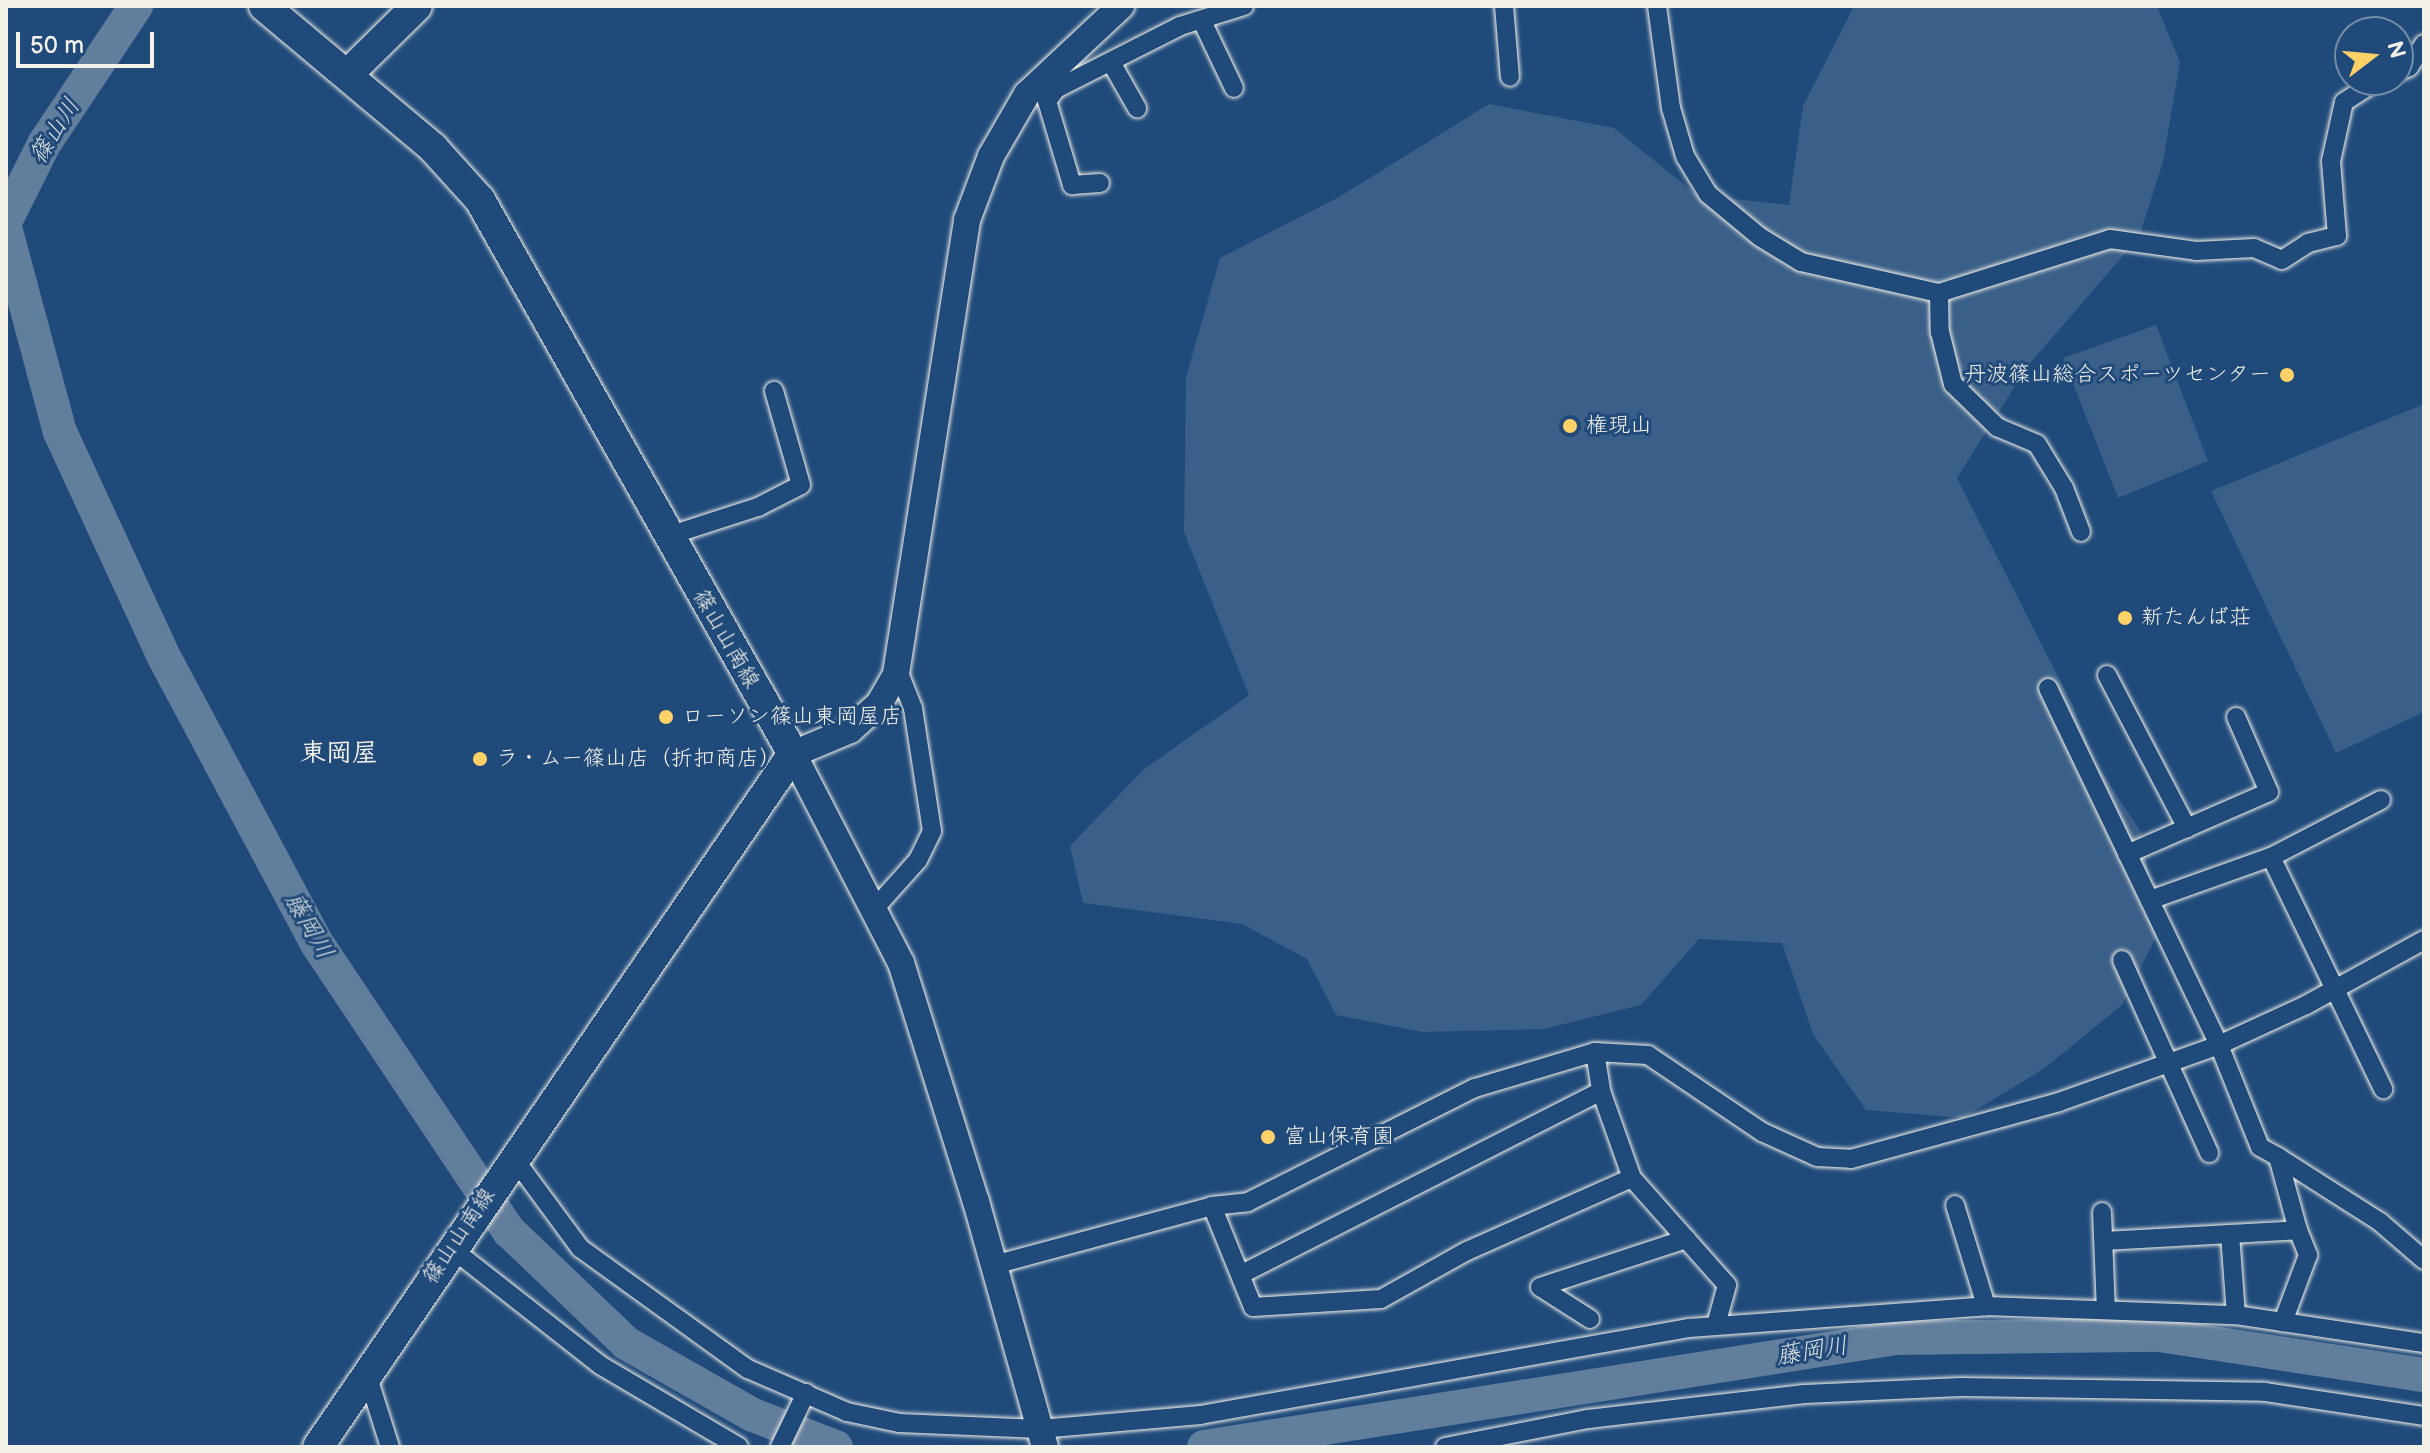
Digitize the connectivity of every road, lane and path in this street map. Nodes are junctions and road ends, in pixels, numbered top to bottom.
1 (417, 6) edge
2 (1121, 6) edge
3 (1244, 6) edge
4 (1504, 6) edge
5 (1657, 6) edge
6 (272, 14) edge
7 (1202, 21) junction
8 (1112, 64) junction
9 (349, 73) junction
10 (1510, 77) dead end
11 (1051, 82) junction
12 (1234, 88) dead end
13 (2353, 96) edge
14 (1137, 108) dead end
15 (1100, 183) dead end
16 (1939, 293) junction
17 (774, 391) dead end
18 (2081, 532) dead end
19 (668, 536) junction
20 (897, 668) junction
21 (2107, 675) dead end
22 (2048, 688) dead end
23 (2236, 717) dead end
24 (793, 754) junction
25 (2381, 800) dead end
26 (2187, 828) junction
27 (2127, 854) junction
28 (2271, 857) junction
29 (2150, 900) junction
30 (875, 908) junction
31 (2424, 940) edge
32 (2122, 960) dead end
33 (2336, 989) junction
34 (2219, 1045) junction
35 (1595, 1052) junction
36 (2167, 1064) junction
37 (2383, 1089) dead end
38 (1601, 1091) junction
39 (2209, 1153) dead end
40 (2278, 1157) junction
41 (509, 1163) junction
42 (1632, 1178) junction
43 (1955, 1205) dead end
44 (1212, 1206) junction
45 (2102, 1212) dead end
46 (2298, 1230) junction
47 (2230, 1234) junction
48 (1686, 1239) junction
49 (456, 1240) junction
50 (2104, 1241) junction
51 (2424, 1260) edge
52 (994, 1265) junction
53 (1242, 1274) junction
54 (1986, 1306) junction
55 (2106, 1310) junction
56 (2236, 1315) junction
57 (1590, 1319) dead end
58 (2283, 1322) junction
59 (1716, 1325) junction
60 (2424, 1343) edge
61 (366, 1371) junction
62 (804, 1398) junction
63 (2424, 1416) edge
64 (1043, 1439) edge
65 (318, 1447) edge
66 (390, 1447) edge
67 (739, 1447) edge
68 (780, 1447) edge
69 (1445, 1447) edge

1 - 9 main road
2 - 11 street
3 - 7 street
4 - 10 street
5 - 16 street
6 - 9 main road, 篠山山南線
7 - 8 street
7 - 12 street
8 - 11 street
8 - 14 street
9 - 19 main road, 篠山山南線
11 - 15 street
11 - 20 street
13 - 16 street
16 - 18 street
17 - 19 street
19 - 24 main road, 篠山山南線
20 - 24 street
20 - 30 street
21 - 26 street
22 - 27 street
23 - 26 street
24 - 30 street
24 - 41 main road, 篠山山南線
25 - 28 street
26 - 27 street
27 - 29 street
28 - 29 street
28 - 33 street
29 - 34 street
30 - 52 street
31 - 33 street
32 - 36 street
33 - 34 street
33 - 37 street
34 - 36 street
34 - 40 street
35 - 36 street
35 - 38 street
35 - 44 street
36 - 39 street
38 - 42 street
38 - 53 street
40 - 46 street
40 - 51 street
41 - 49 main road, 篠山山南線
41 - 62 street
42 - 48 street
42 - 53 street
43 - 54 street
44 - 52 street
44 - 53 street
45 - 50 street
46 - 47 street
46 - 58 street
47 - 50 street
47 - 56 street
48 - 57 street
48 - 59 street
49 - 61 main road, 篠山山南線
49 - 67 street
50 - 55 street
52 - 64 street
54 - 55 street
54 - 59 street
55 - 56 street
56 - 58 street
58 - 60 street
59 - 64 street
61 - 65 main road, 篠山山南線
61 - 66 street
62 - 64 street
62 - 68 street
63 - 69 street

